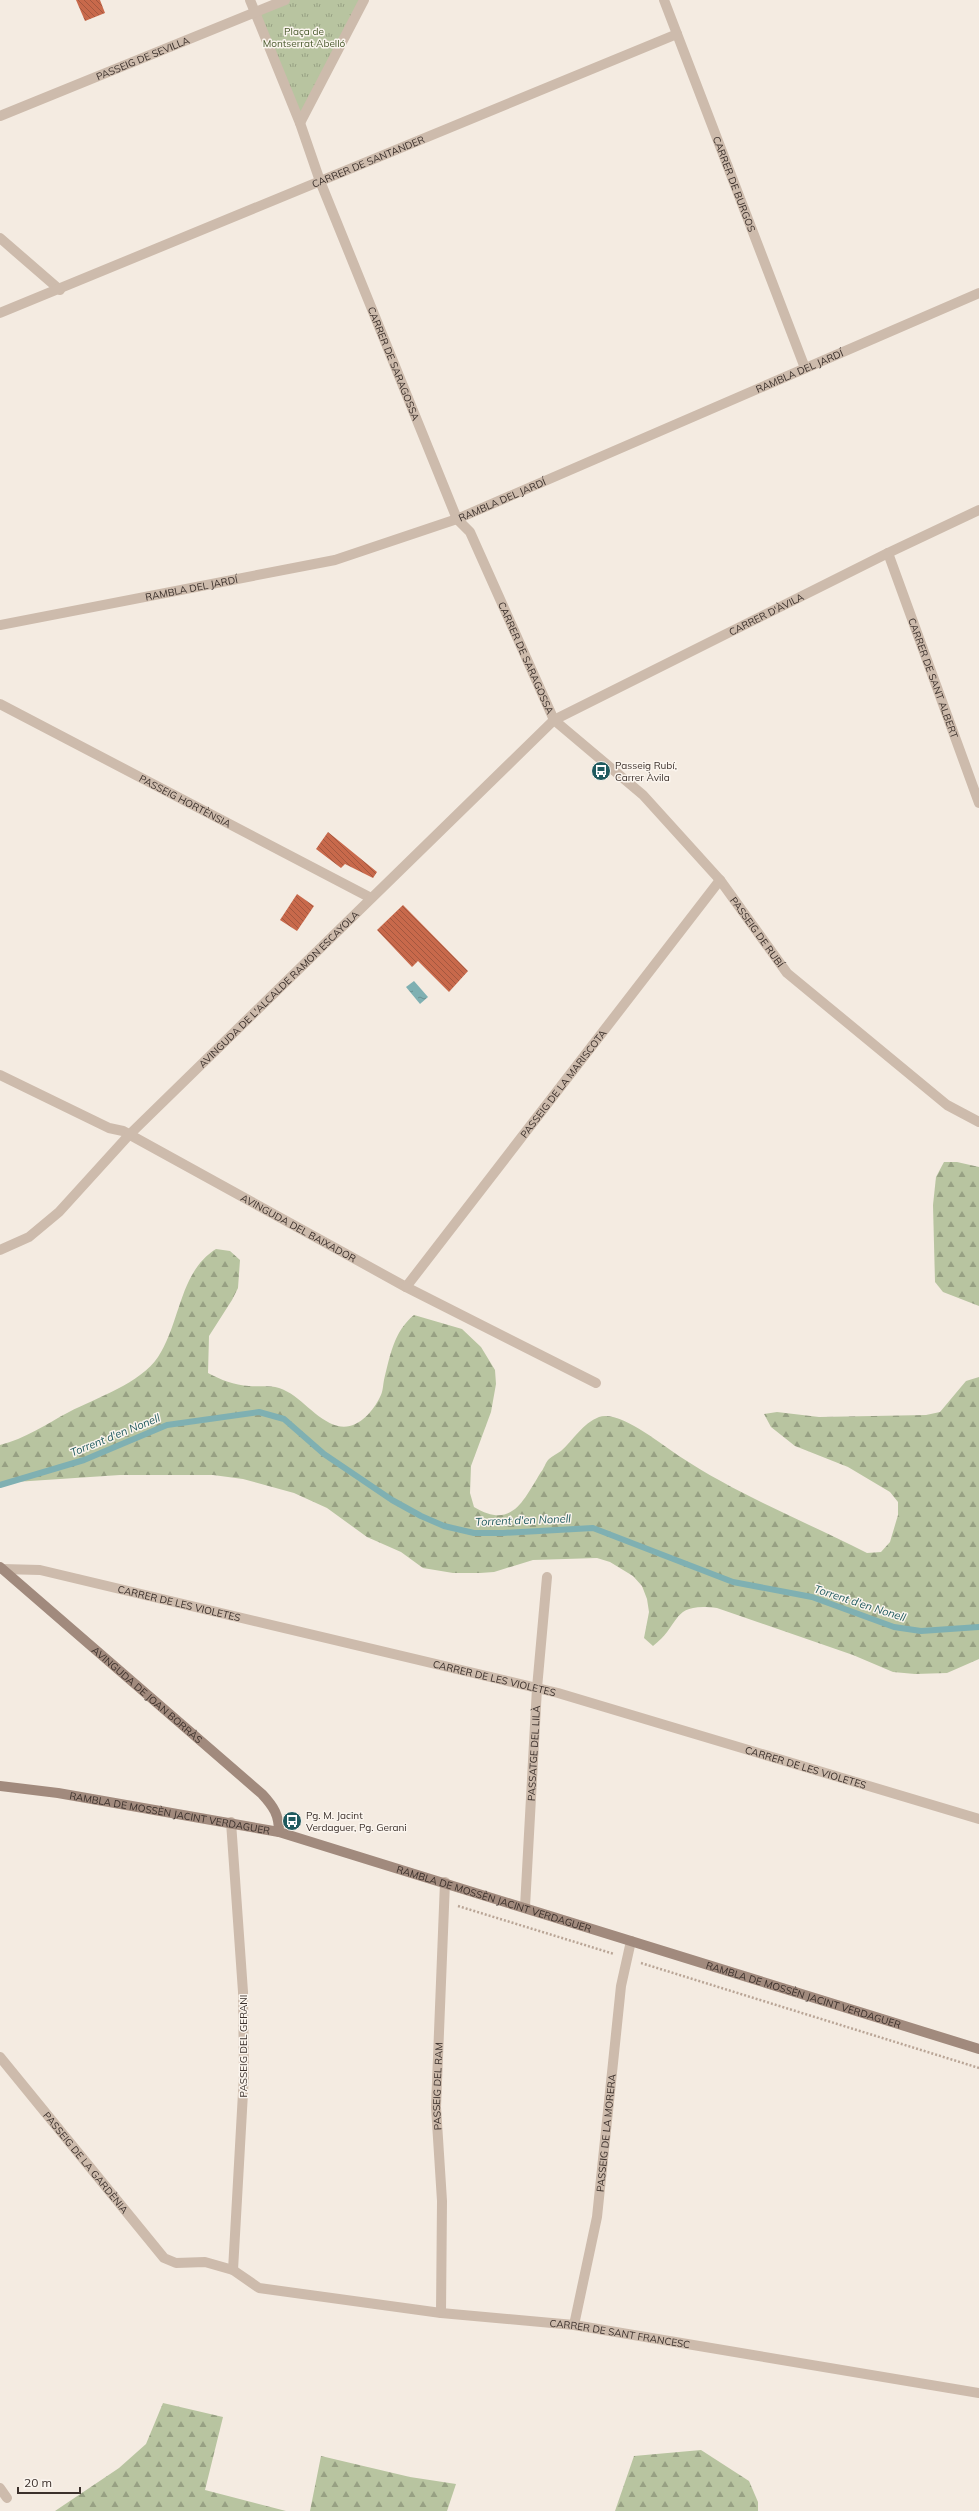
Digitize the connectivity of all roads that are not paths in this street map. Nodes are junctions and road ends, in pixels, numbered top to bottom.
1 (250, 0) edge
2 (285, 0) edge
3 (364, 0) edge
4 (664, 0) edge
5 (255, 12) junction
6 (677, 34) junction
7 (0, 116) edge
8 (300, 123) junction
9 (320, 181) junction
10 (0, 238) edge
11 (60, 290) junction
12 (979, 293) edge
13 (0, 313) edge
14 (805, 368) junction
15 (979, 510) edge
16 (457, 519) junction
17 (888, 553) junction
18 (0, 625) edge
19 (0, 704) edge
20 (554, 720) junction
21 (979, 803) edge
22 (720, 880) junction
23 (371, 898) junction
24 (0, 1075) edge
25 (979, 1122) edge
26 (129, 1135) junction
27 (0, 1250) edge
28 (406, 1287) junction
29 (596, 1383) dead end
30 (1, 1568) edge
31 (546, 1577) dead end
32 (537, 1688) junction
33 (0, 1786) edge
34 (979, 1818) edge
35 (232, 1822) junction
36 (279, 1832) junction
37 (445, 1882) junction
38 (525, 1907) junction
39 (631, 1941) junction
40 (979, 2049) edge
41 (0, 2057) edge
42 (233, 2270) junction
43 (441, 2313) junction
44 (574, 2325) junction
45 (979, 2393) edge
46 (0, 2488) edge
47 (8, 2498) dead end

1 - 5 street, CARRER DE SARAGOSSA
2 - 5 street, PASSEIG DE SEVILLA
3 - 8 street
4 - 6 street, CARRER DE BURGOS
5 - 7 street, PASSEIG DE SEVILLA
5 - 8 street, CARRER DE SARAGOSSA
6 - 9 street, CARRER DE SANTANDER
6 - 14 street, CARRER DE BURGOS
8 - 9 street, CARRER DE SARAGOSSA
9 - 11 street, CARRER DE SANTANDER
9 - 16 street, CARRER DE SARAGOSSA
10 - 11 street
11 - 13 street, CARRER DE SANTANDER
12 - 14 street, RAMBLA DEL JARDÍ
14 - 16 street, RAMBLA DEL JARDÍ
15 - 17 street, CARRER D'ÀVILA
16 - 18 street, RAMBLA DEL JARDÍ
16 - 20 street, CARRER DE SARAGOSSA
17 - 20 street, CARRER D'ÀVILA
17 - 21 street, CARRER DE SANT ALBERT
19 - 23 street, PASSEIG HORTÈNSIA
20 - 22 street, PASSEIG DE RUBÍ
20 - 23 street, AVINGUDA DE L'ALCALDE RAMON ESCAYOLA
22 - 25 street, PASSEIG DE RUBÍ
22 - 28 street, PASSEIG DE LA MARISCOTA
23 - 26 street, AVINGUDA DE L'ALCALDE RAMON ESCAYOLA
24 - 26 street, AVINGUDA DEL BAIXADOR
26 - 27 street, AVINGUDA DE L'ALCALDE RAMON ESCAYOLA
26 - 28 street, AVINGUDA DEL BAIXADOR
28 - 29 street, AVINGUDA DEL BAIXADOR
30 - 32 street, CARRER DE LES VIOLETES
30 - 36 street, AVINGUDA DE JOAN BORRÀS
31 - 32 street, PASSATGE DEL LILÀ
32 - 34 street, CARRER DE LES VIOLETES
32 - 38 street, PASSATGE DEL LILÀ
33 - 35 street, RAMBLA DE MOSSÈN JACINT VERDAGUER
35 - 36 street, RAMBLA DE MOSSÈN JACINT VERDAGUER
35 - 42 street, PASSEIG DEL GERANI
36 - 37 street, RAMBLA DE MOSSÈN JACINT VERDAGUER
37 - 38 street, RAMBLA DE MOSSÈN JACINT VERDAGUER
37 - 43 street, PASSEIG DEL RAM
38 - 39 street, RAMBLA DE MOSSÈN JACINT VERDAGUER
39 - 40 street, RAMBLA DE MOSSÈN JACINT VERDAGUER
39 - 44 street, PASSEIG DE LA MORERA
41 - 42 street, PASSEIG DE LA GARDÈNIA
42 - 43 street, CARRER DE SANT FRANCESC
43 - 44 street, CARRER DE SANT FRANCESC
44 - 45 street, CARRER DE SANT FRANCESC
46 - 47 street

